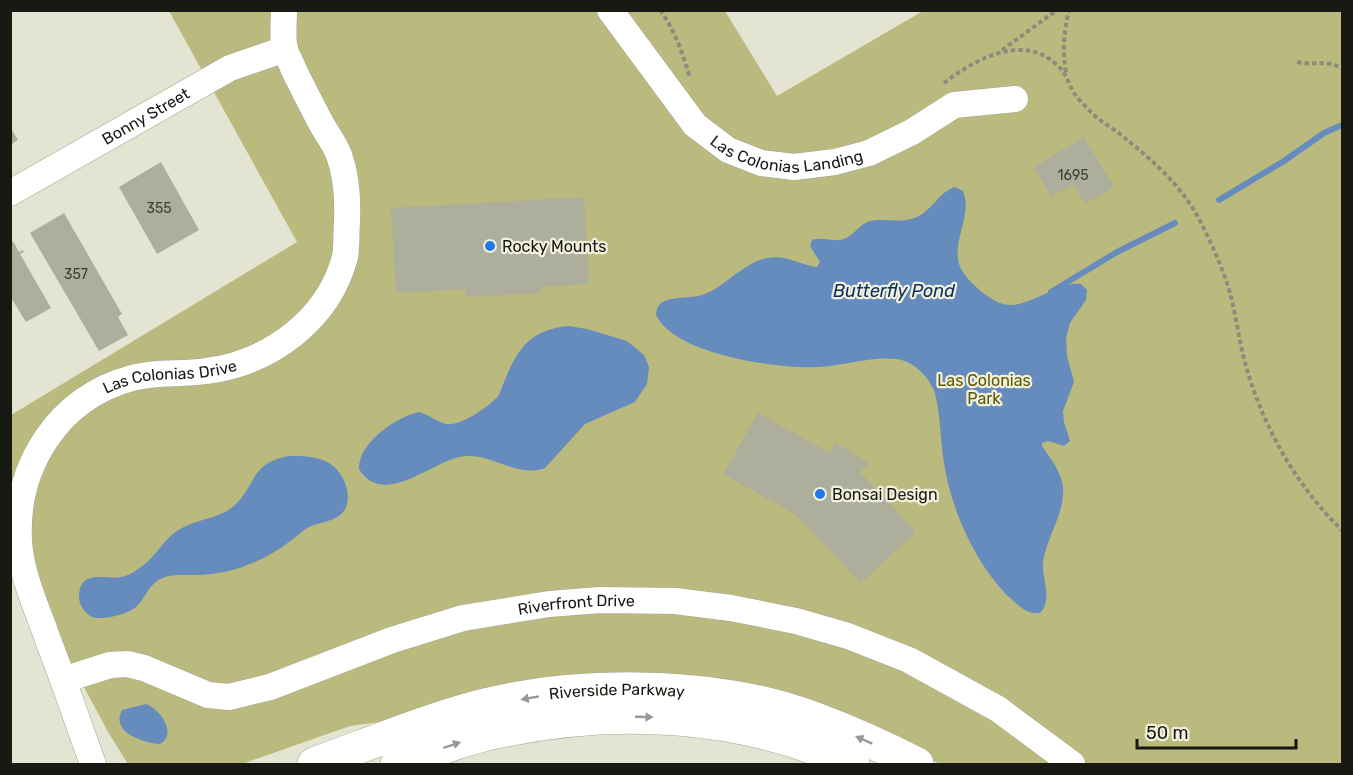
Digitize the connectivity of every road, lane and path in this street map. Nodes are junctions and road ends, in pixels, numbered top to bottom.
1 (284, 10) edge
2 (610, 10) edge
3 (660, 10) edge
4 (1057, 10) edge
5 (1069, 10) edge
6 (285, 49) junction
7 (997, 53) junction
8 (1297, 62) dead end
9 (1342, 68) edge
10 (1066, 75) junction
11 (691, 81) dead end
12 (939, 87) dead end
13 (1015, 99) dead end
14 (10, 194) edge
15 (1342, 530) edge
16 (63, 680) junction
17 (93, 765) edge
18 (314, 765) edge
19 (397, 765) edge
20 (853, 765) edge
21 (917, 765) edge
22 (1072, 765) edge

1 - 6 street, Las Colonias Drive
2 - 13 street, Las Colonias Landing
3 - 11 path
4 - 7 path
5 - 10 path
6 - 14 street, Bonny Street
6 - 16 street, Las Colonias Drive
7 - 10 path
7 - 12 path
8 - 9 path
10 - 15 path
16 - 17 street, Las Colonias Drive
16 - 22 street, Riverfront Drive
21 -> 18 main road, Riverside Parkway
19 -> 20 main road, Riverside Parkway

